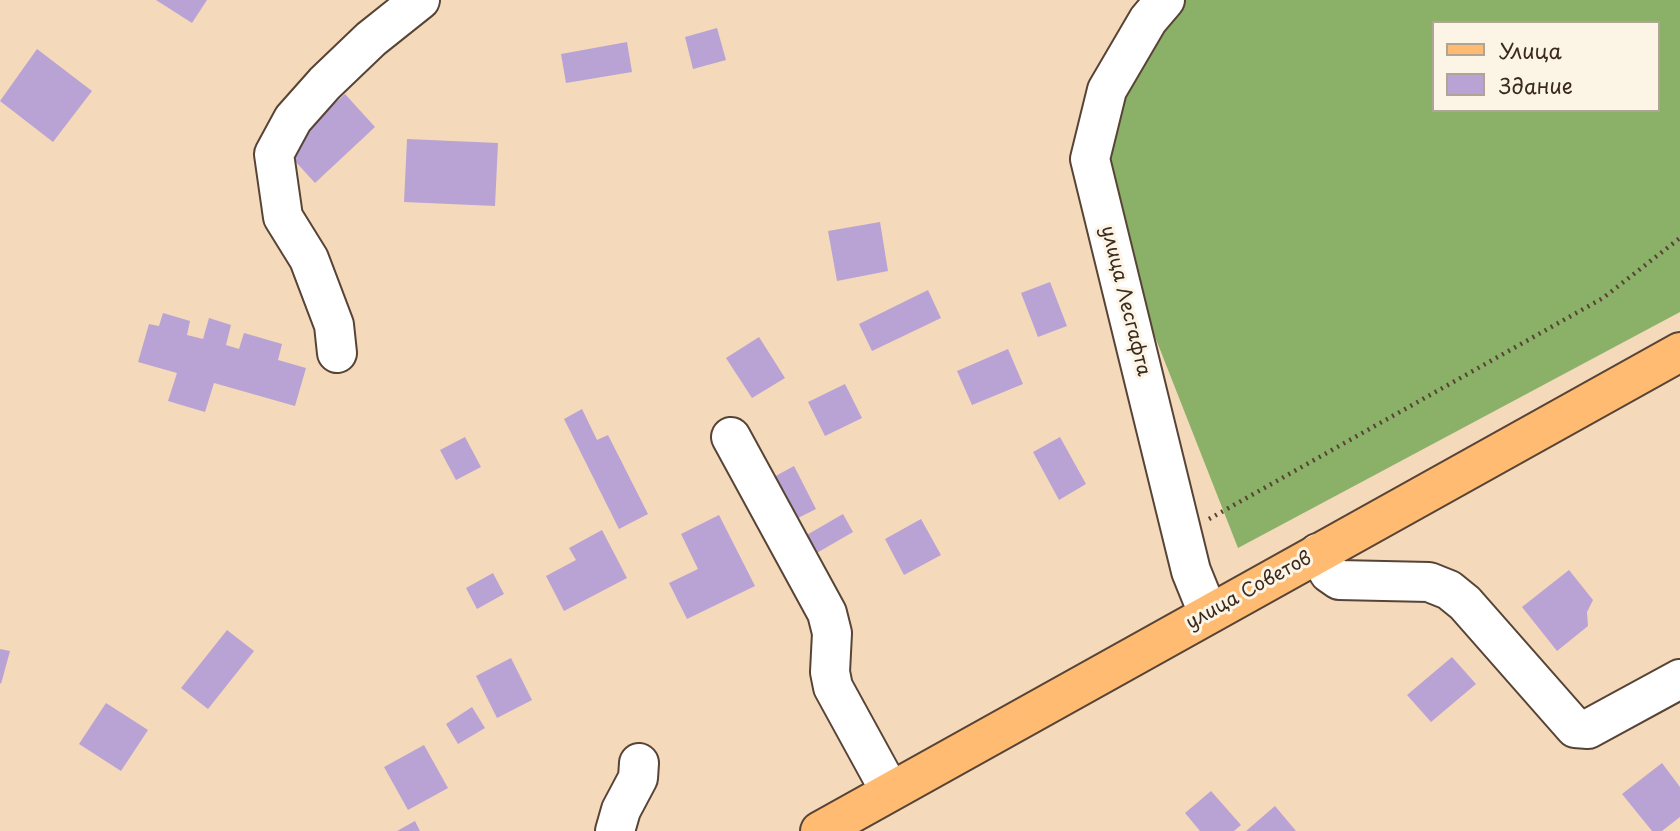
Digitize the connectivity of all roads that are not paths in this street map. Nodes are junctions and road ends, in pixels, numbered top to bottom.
1 (420, 0) edge
2 (1165, 0) edge
3 (1680, 352) edge
4 (337, 353) dead end
5 (731, 437) dead end
6 (1318, 553) junction
7 (1208, 613) junction
8 (1680, 679) edge
9 (639, 763) dead end
10 (890, 791) junction
11 (615, 831) edge
12 (820, 831) edge

1 - 4 street
2 - 7 street, улица Лесгафта
3 - 6 main road, улица Советов
5 - 10 street
6 - 7 main road, улица Советов
6 - 8 street
7 - 10 main road, улица Советов
9 - 11 street
10 - 12 main road, улица Советов

